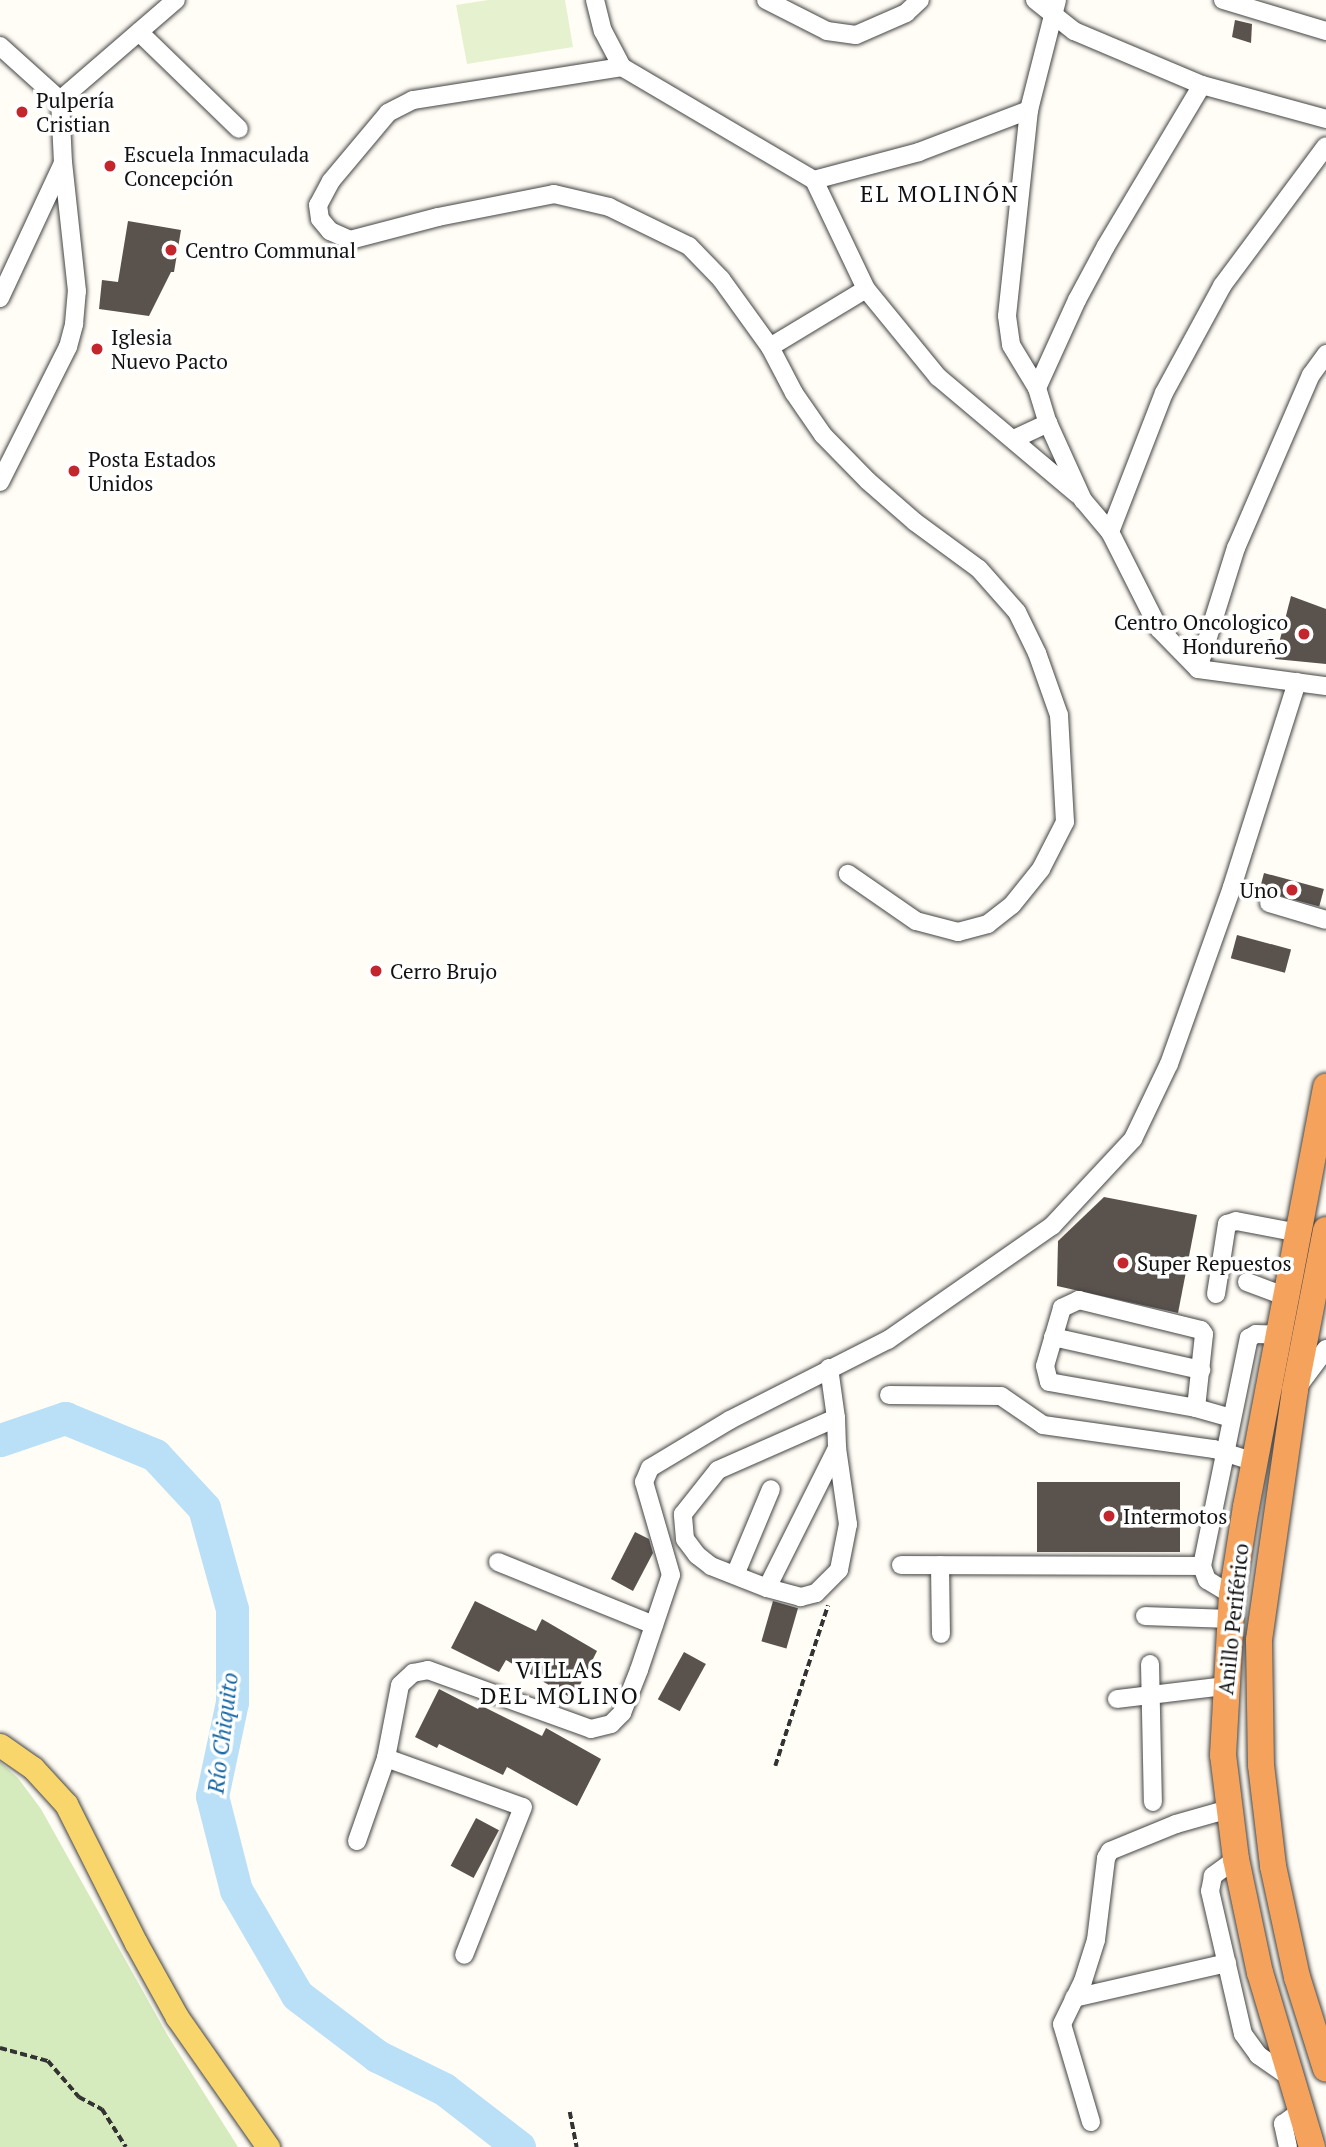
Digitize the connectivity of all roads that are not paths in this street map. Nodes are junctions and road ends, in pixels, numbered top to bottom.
1 (176, 0) edge
2 (595, 0) edge
3 (766, 0) edge
4 (920, 0) edge
5 (1035, 0) edge
6 (1223, 0) edge
7 (1275, 7) edge
8 (1056, 8) edge
9 (1326, 31) edge
10 (139, 32) junction
11 (0, 47) edge
12 (622, 67) junction
13 (1202, 85) junction
14 (60, 100) junction
15 (1029, 110) junction
16 (1326, 119) edge
17 (239, 129) dead end
18 (1326, 146) edge
19 (63, 163) junction
20 (814, 180) junction
21 (866, 289) junction
22 (0, 298) edge
23 (770, 347) junction
24 (1326, 354) edge
25 (1037, 388) junction
26 (1048, 423) junction
27 (1014, 439) junction
28 (0, 482) edge
29 (1083, 499) junction
30 (1110, 532) junction
31 (1198, 669) junction
32 (1297, 682) junction
33 (1326, 686) edge
34 (848, 874) dead end
35 (1269, 903) dead end
36 (1326, 920) edge
37 (1326, 1087) edge
38 (1326, 1230) edge
39 (1298, 1233) junction
40 (1247, 1282) dead end
41 (1216, 1294) dead end
42 (1287, 1297) junction
43 (1280, 1335) junction
44 (1053, 1337) junction
45 (1326, 1349) edge
46 (829, 1368) junction
47 (1201, 1370) junction
48 (1295, 1390) junction
49 (889, 1395) dead end
50 (1196, 1408) junction
51 (836, 1418) junction
52 (1232, 1418) junction
53 (837, 1448) junction
54 (1223, 1451) junction
55 (1255, 1462) junction
56 (771, 1489) dead end
57 (498, 1562) dead end
58 (901, 1565) dead end
59 (940, 1565) junction
60 (1202, 1566) junction
61 (735, 1575) junction
62 (766, 1588) junction
63 (1231, 1607) junction
64 (1145, 1616) dead end
65 (654, 1625) junction
66 (941, 1634) dead end
67 (1150, 1664) dead end
68 (1225, 1686) junction
69 (1150, 1695) junction
70 (1117, 1699) dead end
71 (0, 1745) edge
72 (386, 1758) junction
73 (1153, 1802) dead end
74 (1229, 1809) junction
75 (357, 1841) dead end
76 (1236, 1859) junction
77 (464, 1955) dead end
78 (1227, 1963) junction
79 (1074, 1998) junction
80 (1326, 2069) edge
81 (1291, 2078) junction
82 (1301, 2111) junction
83 (1091, 2122) dead end
84 (268, 2147) edge
85 (1288, 2147) edge
86 (1312, 2147) edge

1 - 10 street
2 - 12 street
3 - 4 street
5 - 8 street
6 - 7 street
7 - 9 street
8 - 13 street
8 - 15 street
10 - 14 street
10 - 17 street
11 - 14 street
12 - 20 street
12 - 23 street
13 - 16 street
13 - 25 street
14 - 19 street
15 - 20 street
15 - 25 street
18 - 30 street
19 - 22 street
19 - 28 street
20 - 21 street
21 - 23 street
21 - 27 street
23 - 34 street
24 - 31 street
25 - 26 street
26 - 27 street
26 - 29 street
27 - 29 street
29 - 30 street
30 - 31 street
31 - 32 street
32 - 33 street
32 - 46 street
35 - 36 street
37 - 39 highway, Anillo Periférico
38 - 48 highway, Anillo Periférico
39 - 41 street
39 - 42 highway, Anillo Periférico
40 - 42 street
42 - 43 highway, Anillo Periférico
43 - 52 street
43 - 55 highway, Anillo Periférico
44 - 47 street
44 - 47 street
44 - 50 street
45 - 48 street
46 - 51 street
46 - 65 street
47 - 50 street
48 - 80 highway, Anillo Periférico
49 - 54 street
50 - 52 street
51 - 53 street
51 - 61 street
52 - 54 street
53 - 62 street
53 - 62 street
54 - 55 street
54 - 60 street
55 - 63 highway, Anillo Periférico
56 - 61 street
57 - 65 street
58 - 59 street
59 - 60 street
59 - 66 street
60 - 63 street
61 - 62 street
63 - 64 street
63 - 68 highway, Anillo Periférico
65 - 72 street
67 - 69 street
68 - 69 street
68 - 74 highway, Anillo Periférico
69 - 70 street
69 - 73 street
71 - 84 main road
72 - 75 street
72 - 77 street
74 - 76 highway, Anillo Periférico
74 - 79 street
76 - 78 street
76 - 81 highway, Anillo Periférico
78 - 79 street
78 - 81 street
79 - 83 street
81 - 82 highway, Anillo Periférico
82 - 85 street
82 - 86 highway, Anillo Periférico

